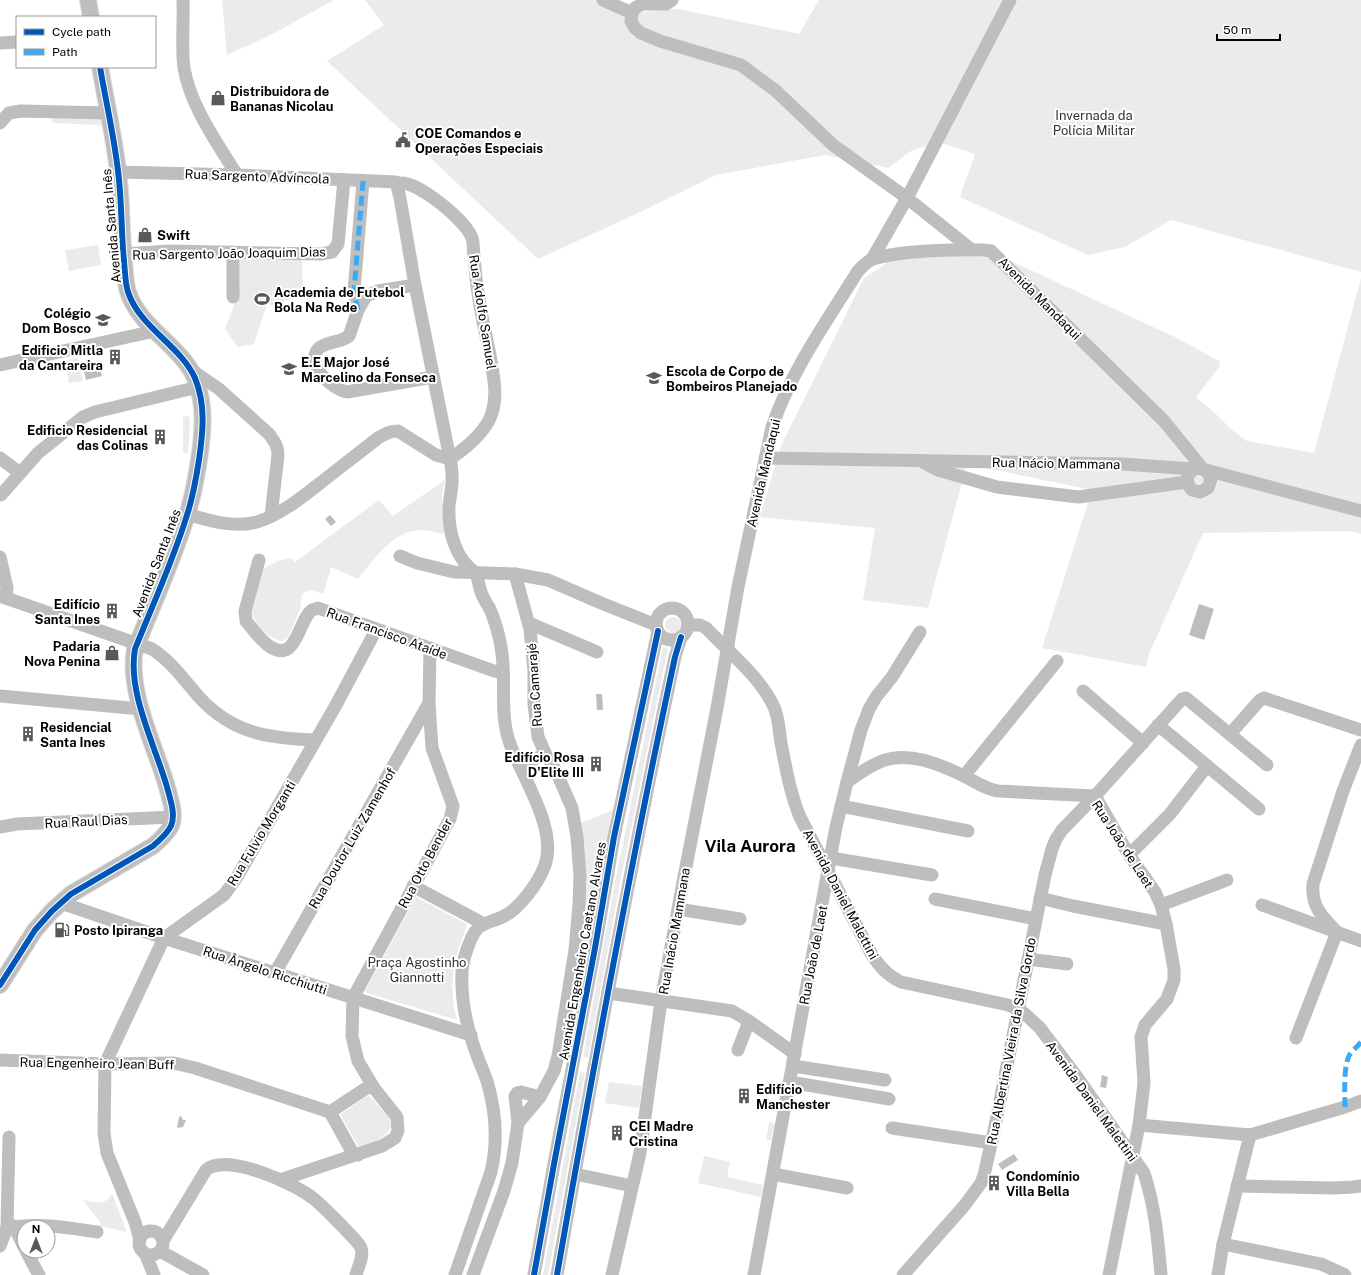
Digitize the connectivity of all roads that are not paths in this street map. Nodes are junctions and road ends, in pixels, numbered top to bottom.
1 (88, 0) edge
2 (183, 0) edge
3 (603, 0) edge
4 (672, 0) edge
5 (1010, 0) edge
6 (632, 13) junction
7 (92, 16) edge
8 (16, 42) edge
9 (0, 43) edge
10 (100, 68) edge
11 (108, 114) junction
12 (0, 123) edge
13 (118, 172) junction
14 (237, 175) junction
15 (344, 180) junction
16 (364, 181) junction
17 (399, 183) junction
18 (907, 198) junction
19 (972, 250) junction
20 (233, 252) junction
21 (123, 254) junction
22 (872, 260) junction
23 (415, 285) junction
24 (233, 297) dead end
25 (358, 310) junction
26 (155, 331) junction
27 (0, 365) edge
28 (190, 369) junction
29 (433, 378) junction
30 (198, 387) junction
31 (0, 458) edge
32 (765, 458) junction
33 (450, 459) junction
34 (920, 461) junction
35 (1201, 470) junction
36 (20, 473) junction
37 (1187, 482) junction
38 (1, 495) dead end
39 (1361, 511) edge
40 (188, 514) junction
41 (271, 516) junction
42 (400, 556) dead end
43 (0, 557) edge
44 (259, 560) dead end
45 (476, 573) junction
46 (515, 574) junction
47 (738, 587) joint
48 (3, 597) edge
49 (530, 623) junction
50 (688, 625) junction
51 (657, 628) junction
52 (376, 630) junction
53 (920, 632) dead end
54 (681, 637) junction
55 (137, 643) junction
56 (430, 648) junction
57 (727, 650) junction
58 (597, 652) dead end
59 (1057, 661) dead end
60 (504, 673) junction
61 (1083, 691) dead end
62 (0, 696) edge
63 (429, 704) junction
64 (141, 708) junction
65 (1158, 725) junction
66 (1361, 730) edge
67 (1230, 734) junction
68 (316, 740) junction
69 (1143, 743) junction
70 (1361, 744) edge
71 (546, 755) junction
72 (520, 764) junction
73 (1267, 765) dead end
74 (1207, 766) junction
75 (964, 776) junction
76 (847, 782) junction
77 (1096, 796) junction
78 (841, 806) junction
79 (1259, 809) dead end
80 (173, 817) junction
81 (0, 827) edge
82 (968, 831) dead end
83 (1129, 855) junction
84 (830, 864) junction
85 (932, 875) dead end
86 (1227, 880) dead end
87 (413, 886) junction
88 (1040, 898) junction
89 (935, 899) dead end
90 (60, 903) junction
91 (1161, 905) junction
92 (1262, 905) dead end
93 (678, 909) junction
94 (740, 919) dead end
95 (1036, 919) junction
96 (484, 924) junction
97 (1166, 924) junction
98 (1337, 932) junction
99 (164, 938) junction
100 (1361, 940) edge
101 (1028, 959) junction
102 (1067, 966) dead end
103 (275, 973) junction
104 (0, 984) edge
105 (608, 993) junction
106 (353, 998) junction
107 (661, 1001) junction
108 (1018, 1009) junction
109 (749, 1021) junction
110 (471, 1035) junction
111 (1296, 1038) dead end
112 (738, 1050) dead end
113 (0, 1060) edge
114 (794, 1060) junction
115 (573, 1063) junction
116 (105, 1064) junction
117 (595, 1067) junction
118 (885, 1080) dead end
119 (790, 1082) junction
120 (374, 1088) junction
121 (540, 1097) junction
122 (889, 1099) dead end
123 (1361, 1101) edge
124 (330, 1112) junction
125 (518, 1123) junction
126 (1139, 1125) junction
127 (892, 1128) dead end
128 (1250, 1135) junction
129 (8, 1137) dead end
130 (992, 1143) junction
131 (358, 1155) junction
132 (1132, 1155) junction
133 (574, 1174) junction
134 (773, 1174) junction
135 (280, 1180) junction
136 (632, 1186) junction
137 (1237, 1186) junction
138 (1361, 1186) edge
139 (847, 1188) dead end
140 (11, 1227) junction
141 (97, 1232) dead end
142 (16, 1235) edge
143 (154, 1244) junction
144 (1223, 1244) junction
145 (0, 1246) edge
146 (30, 1259) edge
147 (153, 1274) edge
148 (39, 1275) edge
149 (203, 1275) edge
150 (356, 1275) edge
151 (456, 1275) edge
152 (473, 1275) edge
153 (534, 1275) edge
154 (557, 1275) edge
155 (612, 1275) edge
156 (754, 1275) edge
157 (903, 1275) edge
158 (1109, 1275) edge
159 (1162, 1275) edge
160 (1218, 1275) edge
161 (1345, 1275) edge

1 - 7 main road
2 - 14 street
3 - 6 street
4 - 6 street
5 - 18 street
6 - 18 street
8 - 9 street
10 - 11 main road, Avenida Santa Inês
11 - 12 street
11 - 13 main road, Avenida Santa Inês
13 - 14 street, Rua Sargento Advíncola
13 - 21 main road, Avenida Santa Inês
14 - 15 street, Rua Sargento Advíncola
15 - 16 street, Rua Sargento Advíncola
15 - 20 street, Rua Sargento João Joaquim Dias
16 - 17 street, Rua Sargento Advíncola
16 - 25 street
17 - 23 street
17 - 33 street, Rua Adolfo Samuel
18 - 19 street
18 - 22 street
19 - 22 street, Avenida Mandaqui
19 - 35 street, Avenida Mandaqui
20 - 21 street, Rua Sargento João Joaquim Dias
20 - 24 street
21 - 26 main road, Avenida Santa Inês
22 - 32 street, Avenida Mandaqui
23 - 25 street
23 - 29 street
25 - 29 street
26 - 27 street
26 - 28 main road, Avenida Santa Inês
28 - 30 main road, Avenida Santa Inês
28 - 41 street
29 - 33 street
30 - 36 street
30 - 40 main road, Avenida Santa Inês
31 - 36 street
32 - 34 street, Rua Inácio Mammana
32 - 47 street, Avenida Mandaqui
33 - 41 street
33 - 45 street
34 - 35 street, Rua Inácio Mammana
34 - 37 street, Rua Inácio Mammana
35 - 37 street
35 - 37 street
35 - 39 street, Rua Inácio Mammana
36 - 38 street
40 - 41 street
40 - 55 main road, Avenida Santa Inês
42 - 45 street
43 - 48 street
44 - 52 street, Rua Francisco Ataíde
45 - 46 street
45 - 60 street
46 - 49 street, Rua Camarajé
46 - 51 street
47 - 57 street, Rua Inácio Mammana
48 - 55 street
49 - 58 street
49 - 71 street, Rua Camarajé
50 - 51 street
50 - 54 street
50 - 57 street, Avenida Daniel Malettini
51 - 54 street
51 - 115 street, Avenida Engenheiro Caetano Alvares
52 - 56 street, Rua Francisco Ataíde
52 - 68 street, Rua Fulvio Morganti
53 - 76 street
54 - 105 street
55 - 64 main road, Avenida Santa Inês
55 - 68 street
56 - 60 street, Rua Francisco Ataíde
56 - 63 street, Rua Otto Bender
57 - 84 street, Avenida Daniel Malettini
57 - 93 street, Rua Inácio Mammana
59 - 75 street
60 - 72 street
61 - 69 street
62 - 64 street
63 - 87 street, Rua Otto Bender
63 - 103 street, Rua Doutor Luiz Zamenhof
64 - 80 main road, Avenida Santa Inês
65 - 67 street, Rua Albertina Vieira da Silva Gordo
65 - 69 street, Rua Albertina Vieira da Silva Gordo
65 - 74 street
66 - 67 street
67 - 73 street
68 - 99 street, Rua Fulvio Morganti
69 - 77 street, Rua Albertina Vieira da Silva Gordo
70 - 98 street
71 - 72 street
71 - 121 street, Rua Camarajé
72 - 96 street
74 - 79 street
74 - 83 street
75 - 76 street, Rua João de Laet
75 - 77 street, Rua João de Laet
76 - 78 street, Rua João de Laet
77 - 83 street, Rua João de Laet
77 - 88 street, Rua Albertina Vieira da Silva Gordo
78 - 82 street
78 - 84 street, Rua João de Laet
80 - 81 street, Rua Raul Dias
80 - 90 main road
83 - 91 street, Rua João de Laet
84 - 85 street
84 - 108 street, Avenida Daniel Malettini
84 - 114 street, Rua João de Laet
86 - 91 street
87 - 96 street
87 - 106 street, Rua Otto Bender
88 - 95 street, Rua Albertina Vieira da Silva Gordo
88 - 97 street
89 - 95 street
90 - 99 street, Rua Ângelo Ricchiutti
90 - 104 main road
91 - 97 street, Rua João de Laet
92 - 98 street
93 - 94 street
93 - 107 street, Rua Inácio Mammana
95 - 101 street, Rua Albertina Vieira da Silva Gordo
96 - 110 street
97 - 126 street, Rua João de Laet
98 - 100 street
98 - 111 street
99 - 103 street, Rua Ângelo Ricchiutti
99 - 116 street, Rua Fulvio Morganti
101 - 102 street
101 - 108 street, Rua Albertina Vieira da Silva Gordo
103 - 106 street, Rua Ângelo Ricchiutti
105 - 107 street
105 - 117 street
106 - 110 street, Rua Ângelo Ricchiutti
106 - 120 street
107 - 109 street
107 - 136 street, Rua Inácio Mammana
108 - 130 street, Rua Albertina Vieira da Silva Gordo
108 - 132 street, Avenida Daniel Malettini
109 - 112 street
109 - 114 street
110 - 151 street
113 - 116 street, Rua Engenheiro Jean Buff
114 - 118 street
114 - 119 street, Rua João de Laet
115 - 117 street
115 - 153 street, Avenida Engenheiro Caetano Alvares
116 - 124 street, Rua Engenheiro Jean Buff
116 - 143 street, Rua Fulvio Morganti
117 - 133 street
119 - 122 street
119 - 134 street, Rua João de Laet
120 - 124 street
120 - 131 street
121 - 125 street, Rua Camarajé
121 - 125 street
123 - 128 street
124 - 131 street
125 - 152 street
126 - 128 street
126 - 132 street, Rua João de Laet
127 - 130 street
128 - 137 street
129 - 140 street
130 - 157 street, Rua Albertina Vieira da Silva Gordo
131 - 135 street
132 - 158 street, Rua João de Laet
132 - 159 street, Avenida Daniel Malettini
133 - 136 street
133 - 154 street
134 - 139 street
134 - 156 street, Rua João de Laet
135 - 143 street
135 - 150 street
136 - 155 street, Rua Inácio Mammana
137 - 138 street
137 - 144 street
140 - 141 street
140 - 142 street
140 - 145 street
143 - 147 street, Rua Fulvio Morganti
143 - 149 street
144 - 160 street
144 - 161 street
146 - 148 street

